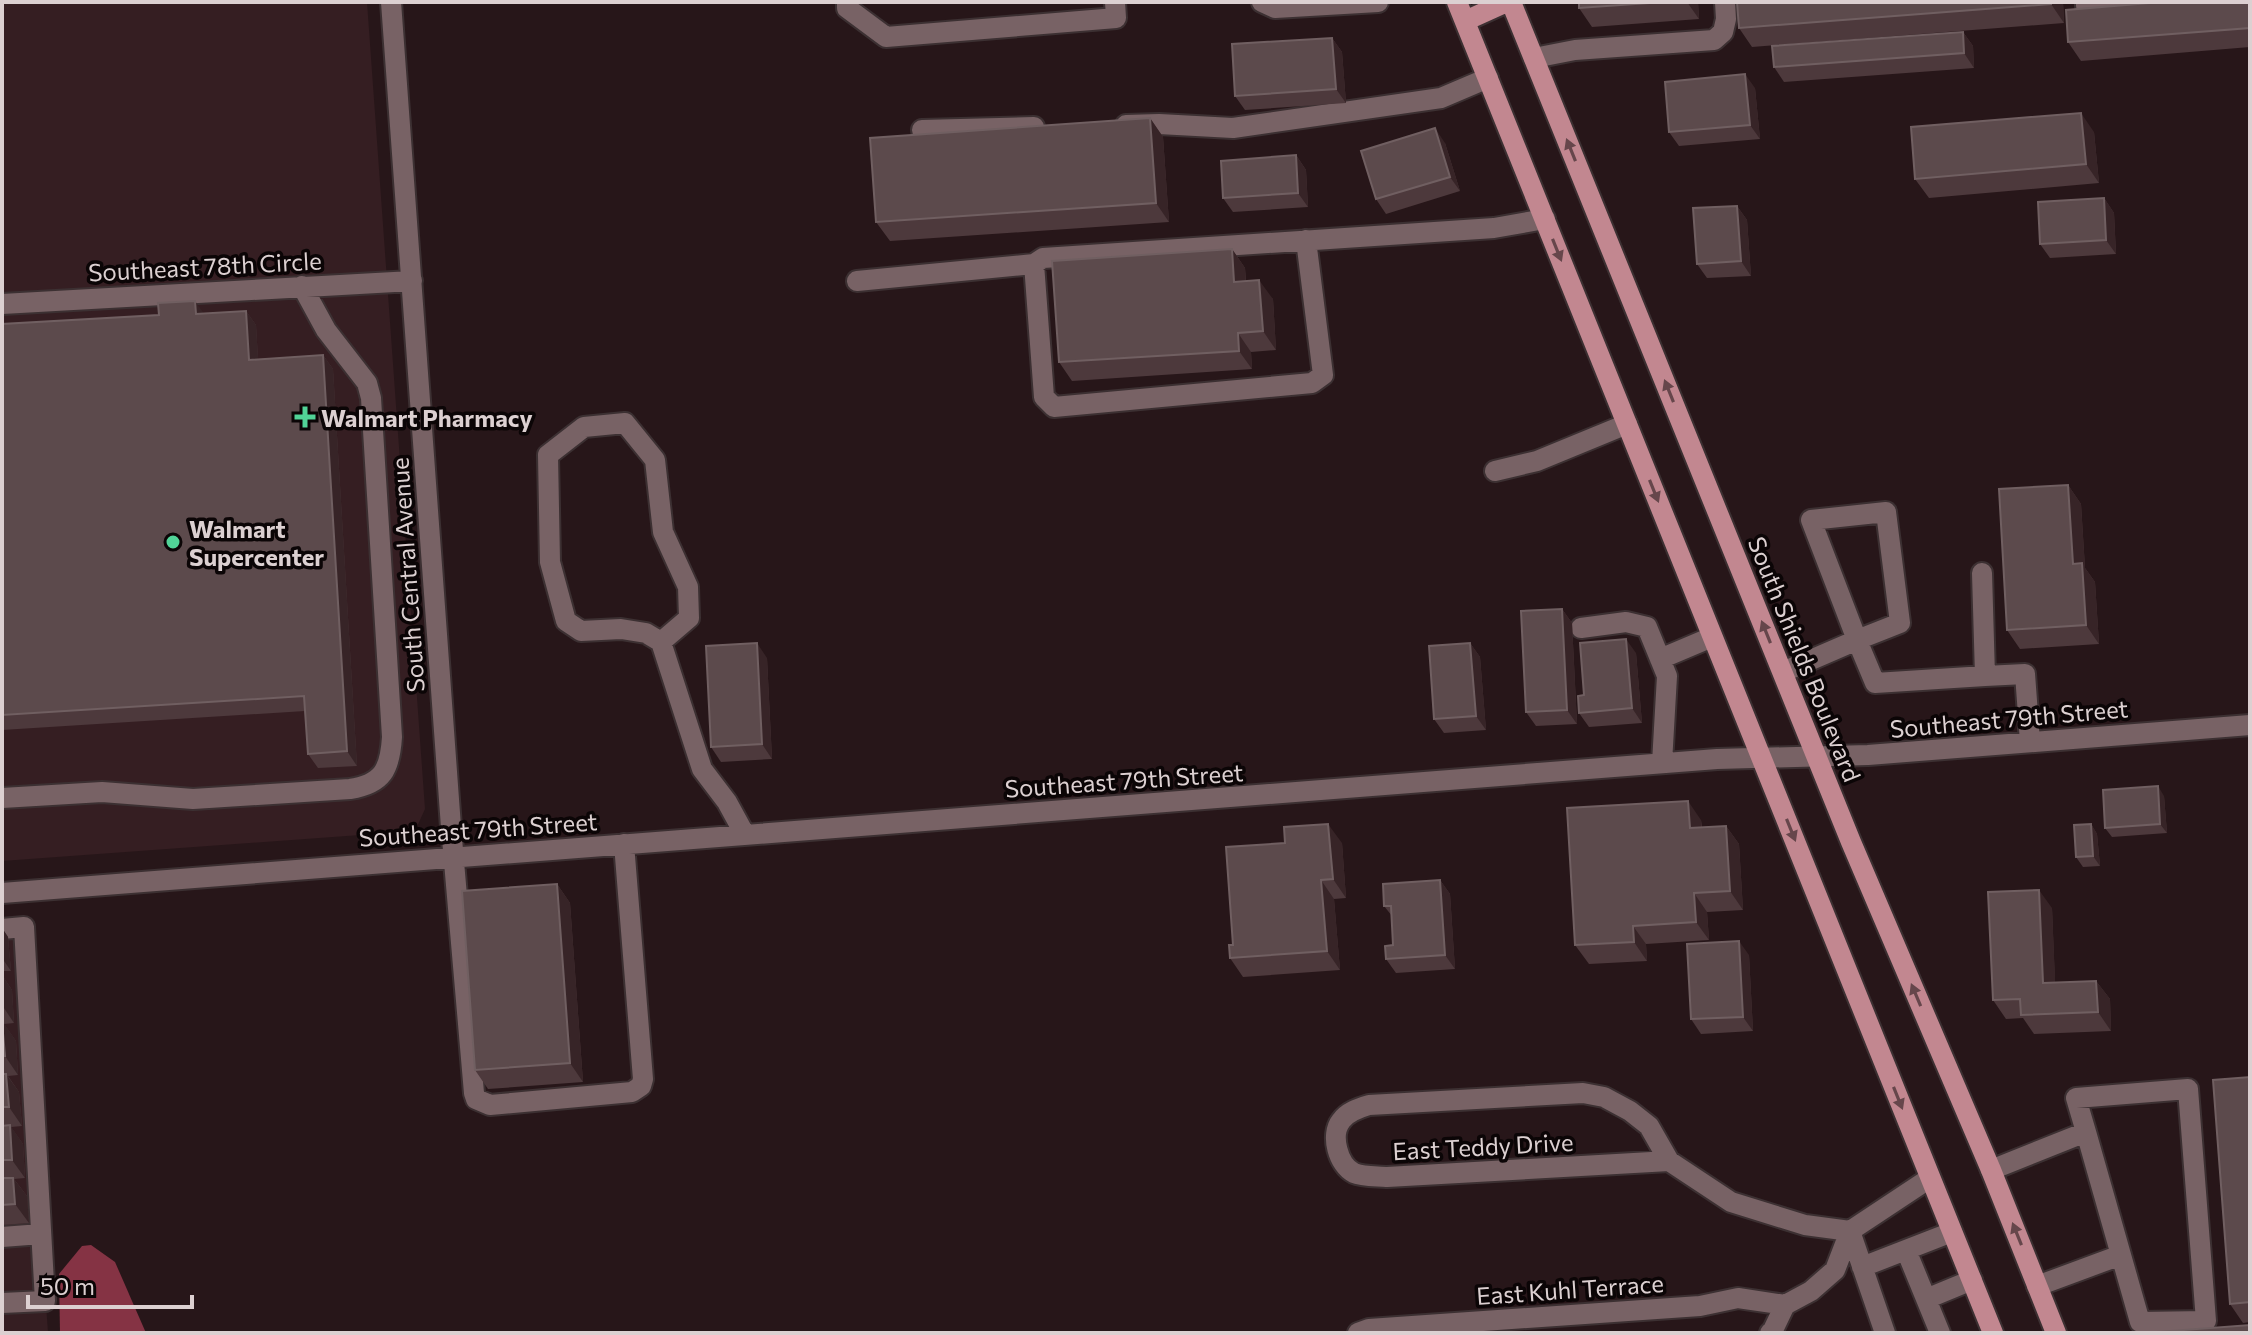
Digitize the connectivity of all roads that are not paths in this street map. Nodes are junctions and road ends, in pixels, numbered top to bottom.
1 (391, 2) edge
2 (847, 2) edge
3 (1115, 2) edge
4 (1262, 2) edge
5 (1378, 2) edge
6 (1457, 2) edge
7 (1509, 2) edge
8 (1725, 2) edge
9 (2086, 2) edge
10 (2149, 2) edge
11 (1465, 21) junction
12 (1534, 58) junction
13 (1488, 78) junction
14 (1112, 125) edge
15 (1048, 127) edge
16 (922, 130) dead end
17 (1545, 219) junction
18 (1306, 240) junction
19 (1034, 264) junction
20 (412, 281) junction
21 (857, 281) dead end
22 (302, 286) junction
23 (2, 304) edge
24 (1627, 424) junction
25 (1495, 471) dead end
26 (1982, 573) dead end
27 (1581, 628) dead end
28 (1712, 637) junction
29 (1857, 640) junction
30 (661, 642) junction
31 (1660, 659) junction
32 (1783, 672) junction
33 (1985, 676) junction
34 (2250, 725) edge
35 (2030, 742) junction
36 (1817, 756) junction
37 (1762, 758) junction
38 (1662, 763) junction
39 (2, 798) edge
40 (745, 835) junction
41 (624, 844) junction
42 (454, 857) junction
43 (2, 893) edge
44 (2, 929) edge
45 (27, 979) junction
46 (2, 981) edge
47 (2086, 1132) junction
48 (36, 1135) junction
49 (13, 1137) edge
50 (1669, 1161) junction
51 (1991, 1170) junction
52 (1930, 1178) junction
53 (39, 1185) junction
54 (14, 1187) edge
55 (1850, 1231) junction
56 (1952, 1232) junction
57 (41, 1234) junction
58 (2, 1237) edge
59 (1906, 1250) junction
60 (2121, 1255) junction
61 (1862, 1267) junction
62 (1972, 1280) junction
63 (2037, 1286) junction
64 (1926, 1299) junction
65 (2, 1303) edge
66 (1785, 1305) junction
67 (1989, 1332) edge
68 (1358, 1333) edge
69 (1770, 1333) edge
70 (1885, 1333) edge
71 (1940, 1333) edge
72 (2056, 1333) edge

1 - 20 street, South Central Avenue
2 - 3 street
4 - 5 street
6 - 11 main road
7 - 11 main road
7 - 12 main road, South Shields Boulevard
8 - 12 street
9 - 10 street
11 - 13 main road
32 -> 12 main road, South Shields Boulevard
13 - 14 street
13 - 17 main road
15 - 16 street
17 - 18 street
17 -> 24 main road
18 - 19 street
18 - 19 street
19 - 21 street
20 - 22 street, Southeast 78th Circle
20 - 42 street, South Central Avenue
22 - 23 street, Southeast 78th Circle
22 - 39 street
24 - 25 street
24 -> 28 main road
26 - 33 street
27 - 31 street
28 - 31 street
28 - 37 main road
29 - 29 street
29 - 32 street
29 - 33 street
30 - 30 street
30 - 40 street
31 - 38 street
32 - 36 main road, South Shields Boulevard
33 - 35 street
34 - 35 street, Southeast 79th Street
35 - 36 street, Southeast 79th Street
36 - 37 street, Southeast 79th Street
51 -> 36 main road, South Shields Boulevard
37 - 38 street, Southeast 79th Street
37 -> 52 main road
38 - 40 street, Southeast 79th Street
40 - 41 street, Southeast 79th Street
41 - 42 street, Southeast 79th Street
41 - 42 street, South Central Avenue
42 - 43 street, Southeast 79th Street
44 - 45 street
45 - 46 street
45 - 48 street
47 - 51 street
47 - 60 street
47 - 60 street
48 - 49 street
48 - 53 street
50 - 50 street, East Teddy Drive
50 - 55 street
63 -> 51 main road, South Shields Boulevard
52 - 55 street
52 - 56 main road
53 - 54 street
53 - 57 street
55 - 61 street
55 - 66 street
56 - 59 street
56 - 62 main road
57 - 58 street
57 - 65 street
59 - 61 street
59 - 64 street
60 - 63 street
61 - 70 street
62 - 64 street
62 - 67 main road
63 - 72 main road, South Shields Boulevard
64 - 71 street
66 - 68 street, East Kuhl Terrace
66 - 69 street

